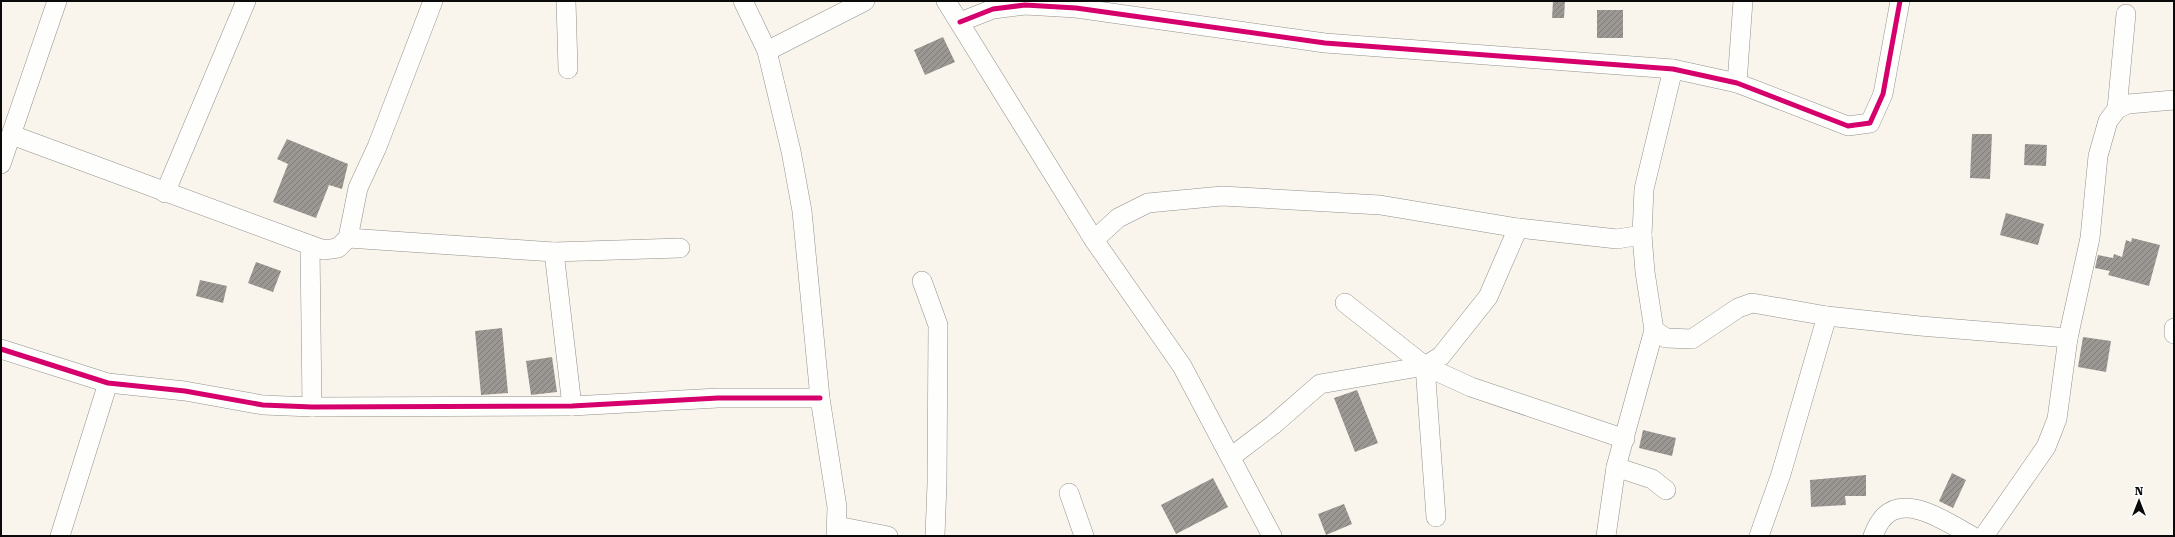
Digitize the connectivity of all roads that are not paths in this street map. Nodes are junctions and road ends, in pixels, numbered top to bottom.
1 (57, 1) edge
2 (246, 1) edge
3 (433, 1) edge
4 (566, 1) edge
5 (743, 1) edge
6 (865, 1) edge
7 (946, 1) edge
8 (1743, 1) edge
9 (1900, 1) edge
10 (1138, 8) edge
11 (2126, 14) dead end
12 (960, 22) junction
13 (767, 51) junction
14 (1673, 69) junction
15 (568, 70) dead end
16 (1737, 83) junction
17 (2174, 100) edge
18 (2117, 109) junction
19 (12, 135) junction
20 (1, 164) edge
21 (165, 193) junction
22 (1518, 228) junction
23 (1642, 235) junction
24 (348, 238) junction
25 (1094, 240) junction
26 (310, 245) junction
27 (680, 248) dead end
28 (554, 252) junction
29 (922, 281) dead end
30 (1345, 303) dead end
31 (1827, 316) junction
32 (2174, 328) edge
33 (1654, 330) junction
34 (2174, 334) edge
35 (2068, 338) junction
36 (1, 349) edge
37 (1425, 366) junction
38 (108, 383) junction
39 (820, 398) junction
40 (572, 406) junction
41 (312, 407) junction
42 (1625, 439) junction
43 (1231, 457) junction
44 (1616, 467) junction
45 (1666, 490) dead end
46 (1069, 493) dead end
47 (1436, 517) dead end
48 (837, 531) edge
49 (60, 536) edge
50 (888, 536) edge
51 (935, 536) edge
52 (1084, 536) edge
53 (1272, 536) edge
54 (1606, 536) edge
55 (1759, 536) edge
56 (1873, 536) edge
57 (1972, 536) edge
58 (1984, 536) edge

1 - 19 street
2 - 21 street
3 - 24 street
4 - 15 street
5 - 13 street
6 - 13 street
7 - 12 street
8 - 16 street
9 - 16 street
10 - 12 street
10 - 14 street
11 - 18 street
12 - 25 street
13 - 39 street
14 - 16 street
14 - 23 street
17 - 18 street
18 - 35 street
19 - 20 street
19 - 21 street
21 - 26 street
22 - 23 street
22 - 25 street
22 - 37 street
23 - 33 street
24 - 26 street
24 - 28 street
25 - 43 street
26 - 41 street
27 - 28 street
28 - 40 street
29 - 51 street
30 - 37 street
31 - 33 street
31 - 35 street
31 - 55 street
32 - 34 street
33 - 42 street
35 - 58 street
36 - 38 street
37 - 42 street
37 - 43 street
37 - 47 street
38 - 41 street
38 - 49 street
39 - 40 street
39 - 48 street
40 - 41 street
42 - 44 street
43 - 53 street
44 - 45 street
44 - 54 street
46 - 52 street
48 - 50 street
56 - 57 street

